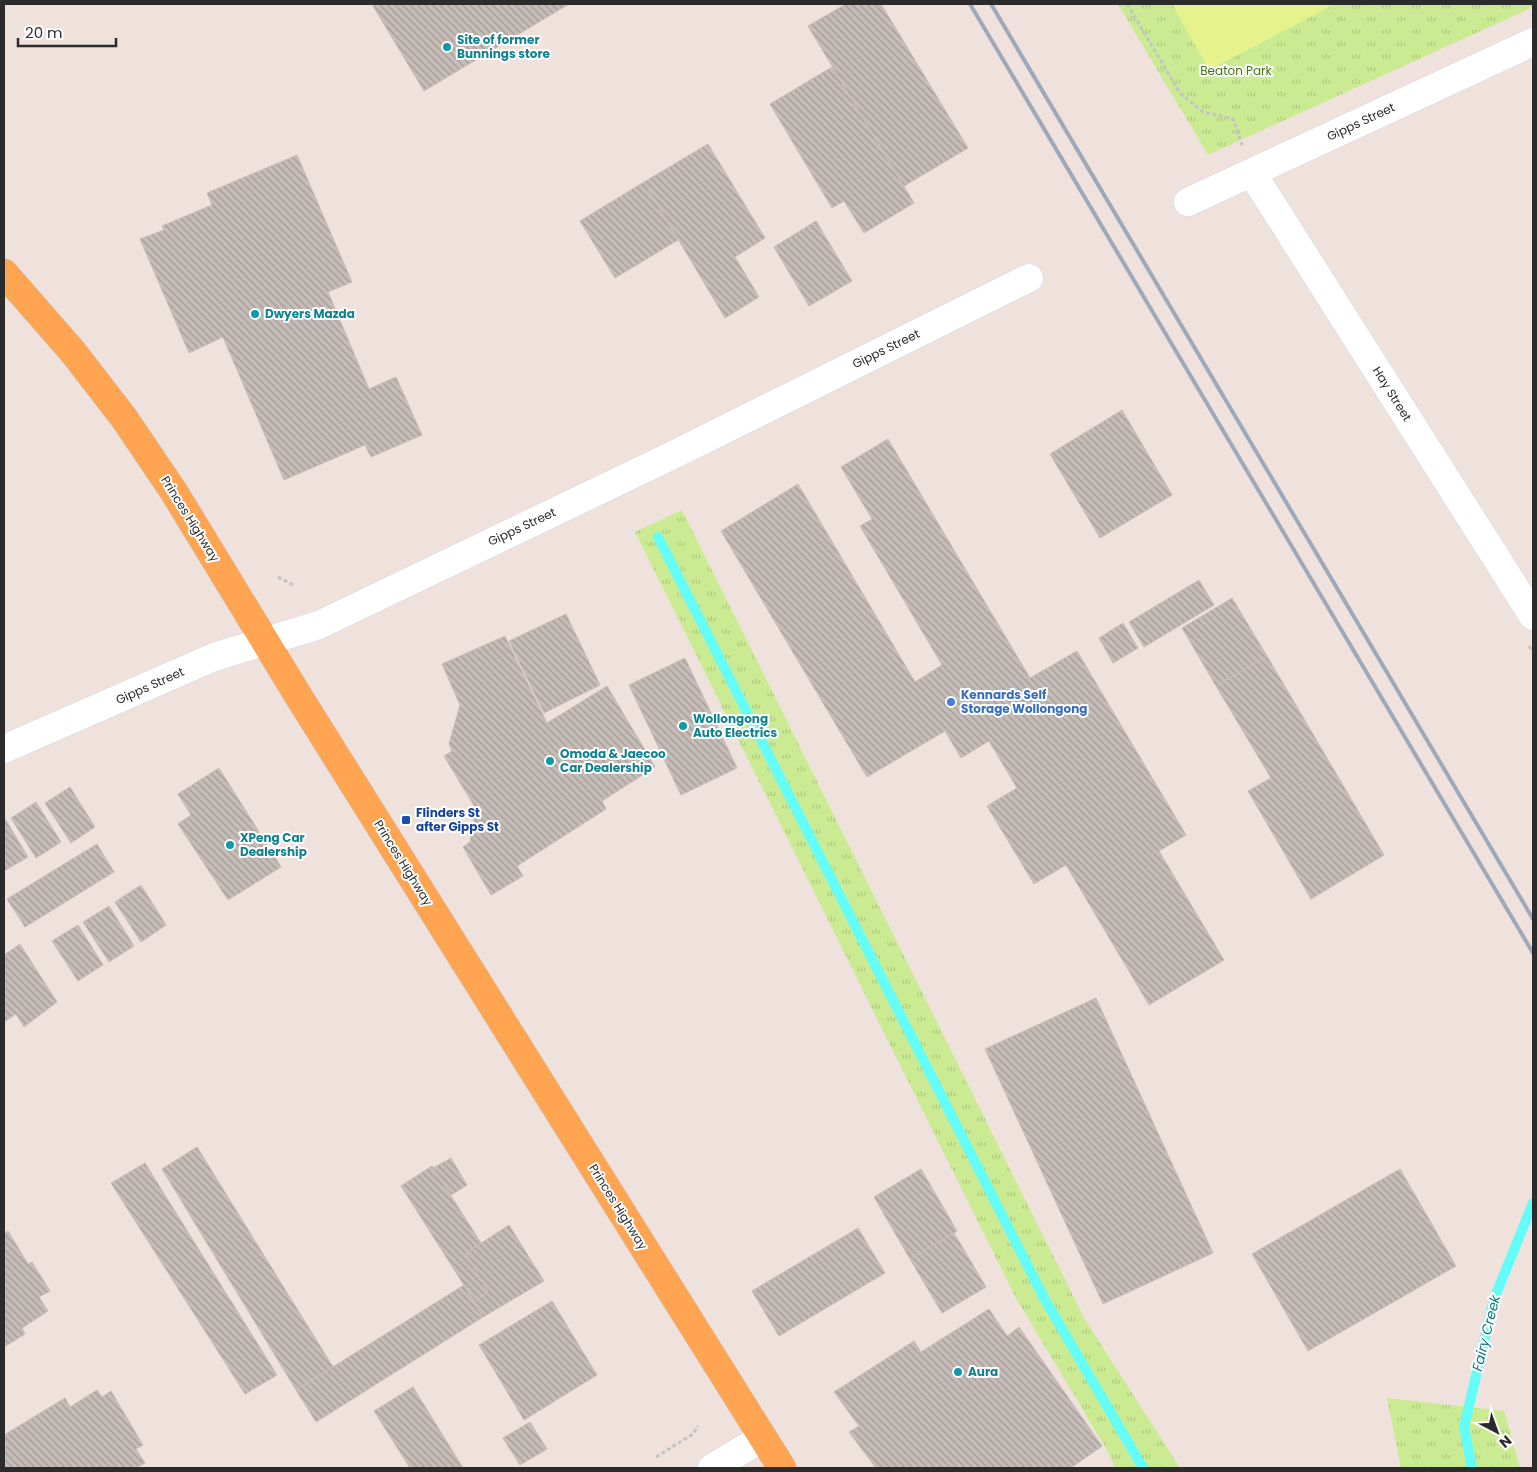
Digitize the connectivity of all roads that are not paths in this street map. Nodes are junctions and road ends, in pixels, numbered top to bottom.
1 (1533, 42) edge
2 (1252, 173) junction
3 (1188, 202) dead end
4 (4, 273) edge
5 (1029, 278) dead end
6 (1533, 616) edge
7 (265, 641) junction
8 (4, 749) edge
9 (762, 1438) junction
10 (712, 1468) edge
11 (782, 1468) edge

1 - 2 street, Gipps Street
2 - 3 street, Gipps Street
2 - 6 street, Hay Street
4 - 7 main road, Princes Highway
5 - 7 street, Gipps Street
7 - 8 street, Gipps Street
7 - 9 main road, Princes Highway
9 - 10 street
9 - 11 main road, Princes Highway

